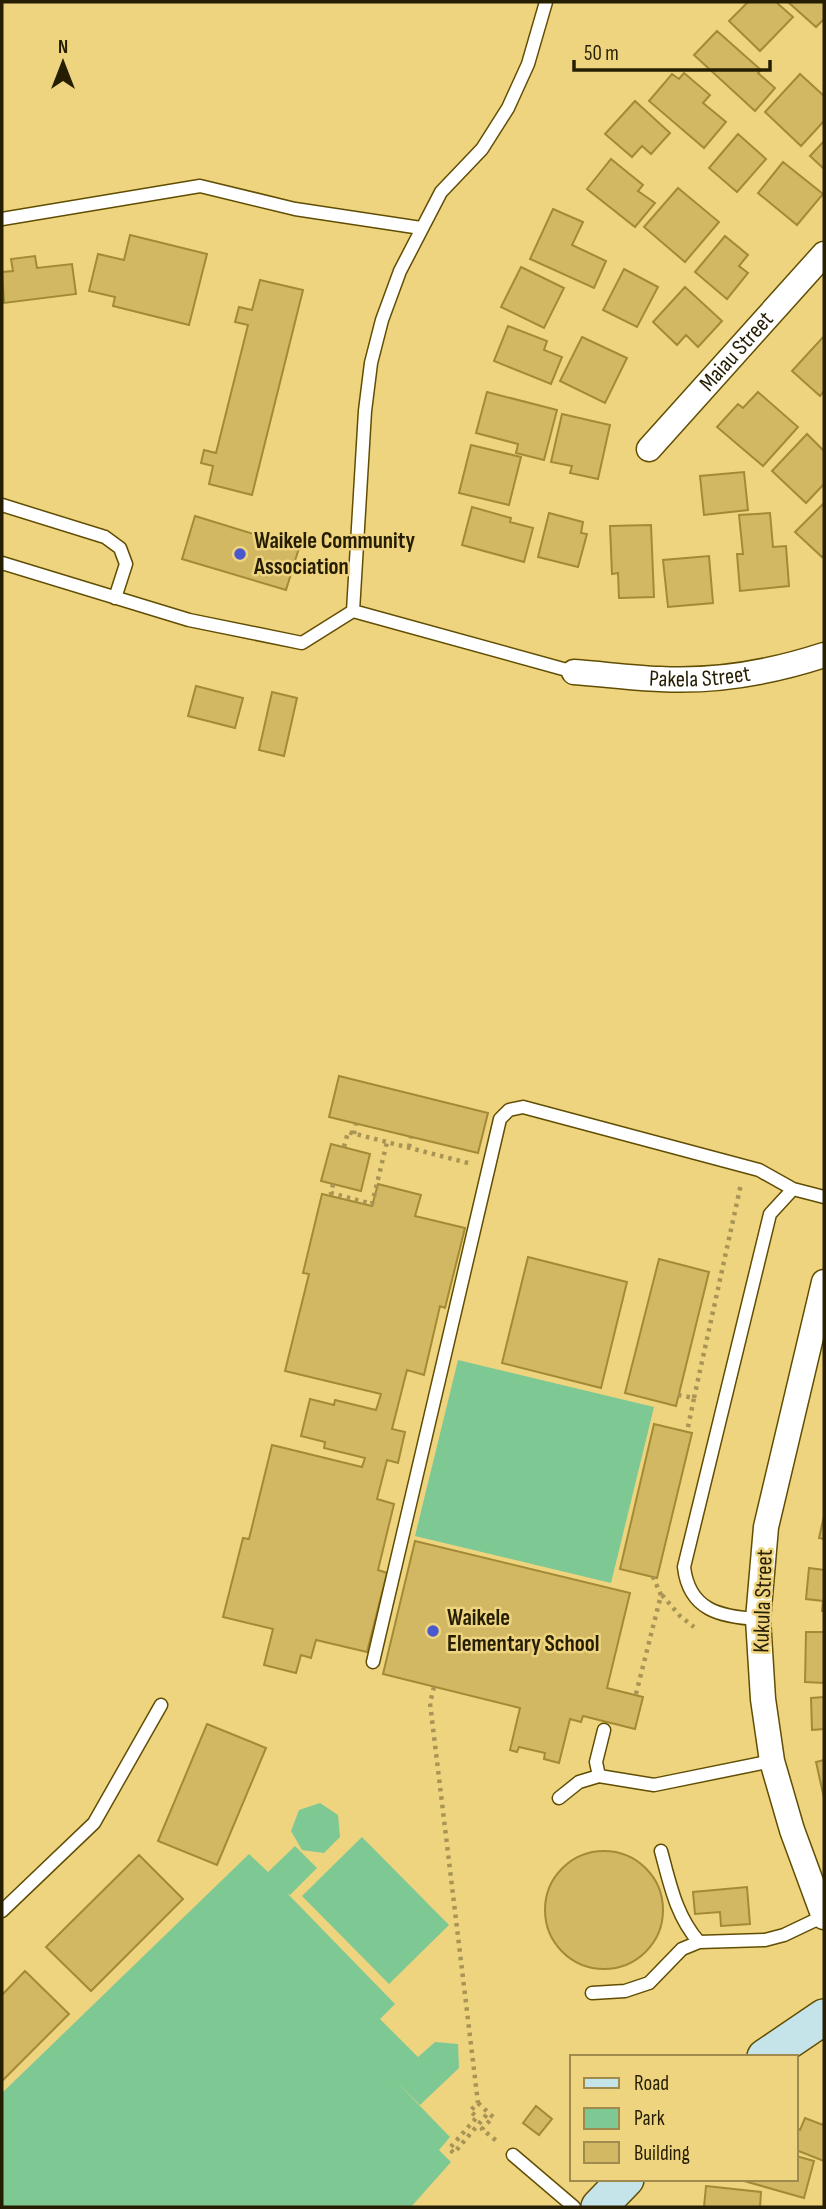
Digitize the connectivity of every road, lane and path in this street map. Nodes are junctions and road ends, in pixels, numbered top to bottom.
1 (546, 2) edge
2 (2, 219) edge
3 (421, 228) junction
4 (821, 263) edge
5 (649, 449) dead end
6 (2, 505) edge
7 (2, 563) edge
8 (116, 598) junction
9 (353, 611) junction
10 (824, 655) edge
11 (574, 672) joint
12 (356, 1124) dead end
13 (354, 1133) junction
14 (411, 1137) dead end
15 (387, 1142) junction
16 (344, 1147) dead end
17 (408, 1147) junction
18 (469, 1176) dead end
19 (730, 1180) dead end
20 (333, 1184) dead end
21 (793, 1189) junction
22 (824, 1197) edge
23 (824, 1282) edge
24 (678, 1395) dead end
25 (694, 1398) junction
26 (687, 1432) dead end
27 (653, 1577) dead end
28 (661, 1595) junction
29 (758, 1619) junction
30 (694, 1627) dead end
31 (373, 1662) dead end
32 (434, 1687) dead end
33 (636, 1694) dead end
34 (160, 1705) dead end
35 (604, 1730) dead end
36 (772, 1761) junction
37 (598, 1776) junction
38 (559, 1798) dead end
39 (661, 1851) dead end
40 (2, 1911) edge
41 (824, 1916) edge
42 (699, 1941) junction
43 (592, 1993) dead end
44 (824, 2017) edge
45 (768, 2055) edge
46 (478, 2103) junction
47 (488, 2113) junction
48 (513, 2155) joint
49 (624, 2181) edge
50 (574, 2207) edge
51 (598, 2207) edge

1 - 3 lane
2 - 3 lane
3 - 9 lane
4 - 5 street, Maiau Street
6 - 8 lane
7 - 8 lane
8 - 9 lane
9 - 11 lane
10 - 11 street, Pakela Street
12 - 13 path
13 - 15 path
13 - 16 path
14 - 17 path
15 - 17 path
15 - 20 path
17 - 18 path
19 - 25 path
21 - 22 lane
21 - 29 lane
21 - 31 lane
23 - 29 street, Kukula Street
24 - 25 path
25 - 26 path
27 - 28 path
28 - 30 path
28 - 33 path
29 - 36 street, Kukula Street
32 - 46 path
34 - 40 lane
35 - 37 lane
36 - 37 lane
36 - 41 street, Kukula Street
37 - 38 lane
39 - 42 lane
41 - 42 lane
42 - 43 lane
44 - 45 street
46 - 47 path
46 - 47 path
47 - 48 path
48 - 50 lane
49 - 51 street

